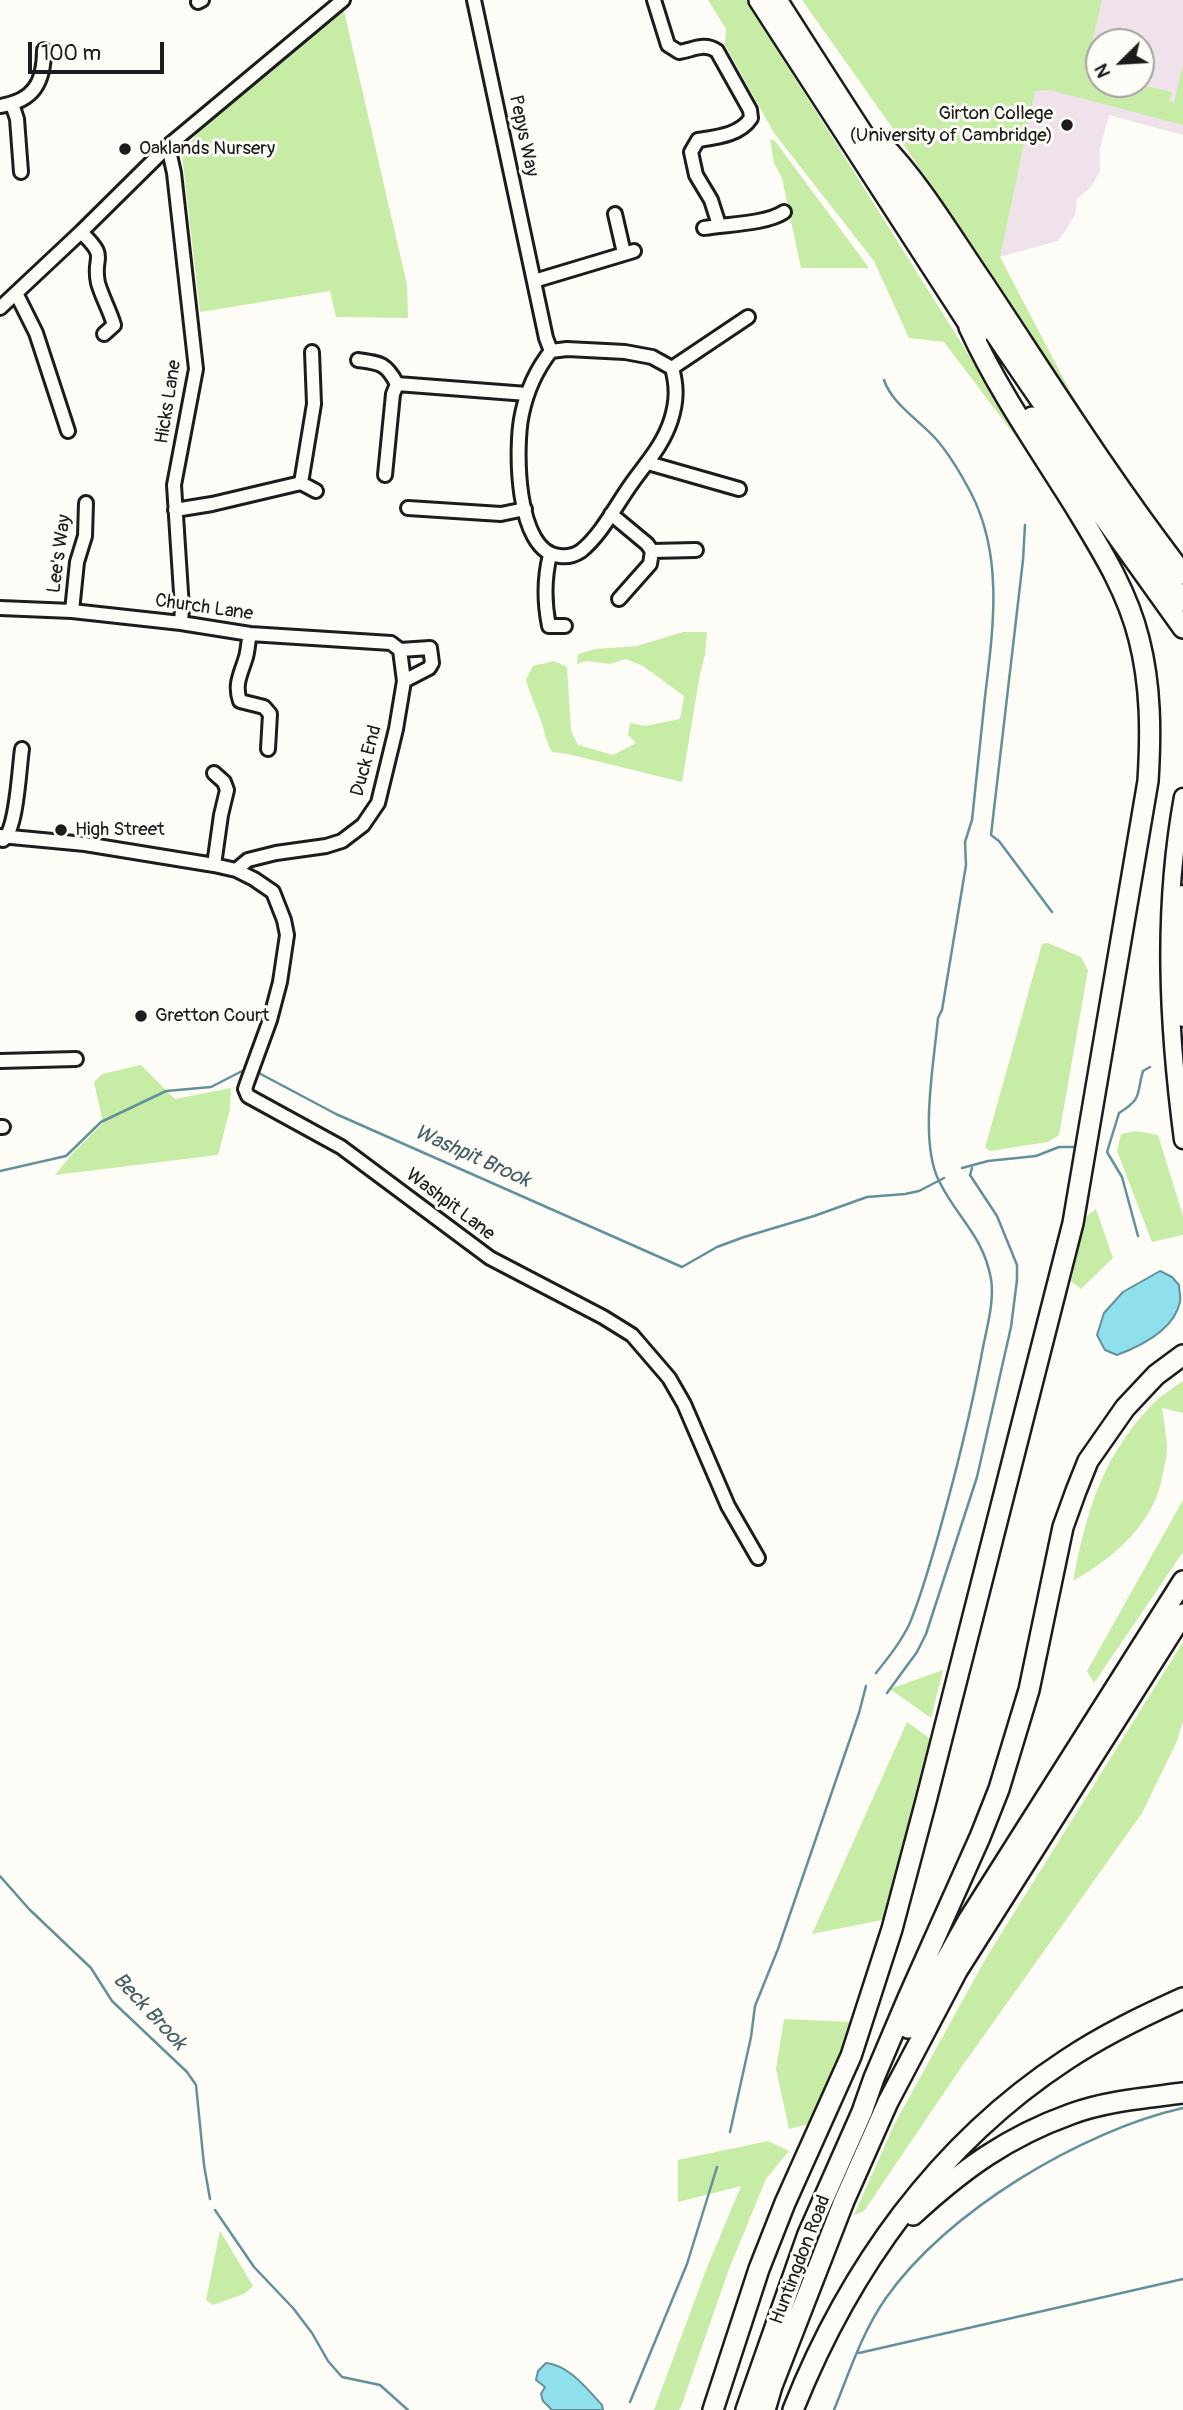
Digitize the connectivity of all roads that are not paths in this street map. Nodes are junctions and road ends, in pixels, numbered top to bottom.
1 (474, 0) edge
2 (654, 0) edge
3 (759, 0) edge
4 (777, 0) edge
5 (341, 1) edge
6 (44, 50) dead end
7 (841, 101) junction
8 (6, 105) edge
9 (168, 146) junction
10 (21, 172) dead end
11 (784, 212) dead end
12 (615, 214) dead end
13 (719, 225) junction
14 (704, 228) dead end
15 (81, 232) junction
16 (534, 281) junction
17 (16, 293) junction
18 (0, 308) edge
19 (748, 317) dead end
20 (969, 327) junction
21 (103, 334) dead end
22 (551, 351) junction
23 (312, 352) dead end
24 (358, 360) dead end
25 (672, 368) junction
26 (397, 384) junction
27 (527, 394) junction
28 (68, 431) dead end
29 (649, 463) junction
30 (385, 475) dead end
31 (301, 483) junction
32 (739, 489) dead end
33 (316, 491) dead end
34 (86, 503) dead end
35 (408, 508) dead end
36 (524, 509) junction
37 (175, 510) junction
38 (611, 514) junction
39 (652, 551) junction
40 (696, 551) dead end
41 (550, 555) junction
42 (1183, 575) edge
43 (618, 600) dead end
44 (1183, 601) edge
45 (0, 608) edge
46 (72, 611) junction
47 (181, 623) junction
48 (565, 626) dead end
49 (1183, 628) edge
50 (250, 634) junction
51 (400, 650) junction
52 (404, 681) junction
53 (22, 749) dead end
54 (268, 749) dead end
55 (214, 773) dead end
56 (1183, 797) edge
57 (3, 838) edge
58 (214, 864) junction
59 (236, 870) junction
60 (1183, 894) edge
61 (1183, 1018) edge
62 (76, 1059) dead end
63 (0, 1061) edge
64 (1183, 1140) edge
65 (1183, 1355) edge
66 (758, 1559) dead end
67 (1183, 1581) edge
68 (1183, 1614) edge
69 (1183, 1998) edge
70 (1183, 2093) edge
71 (862, 2112) junction
72 (854, 2285) junction
73 (713, 2410) edge
74 (746, 2410) edge
75 (765, 2410) edge
76 (793, 2410) edge

1 - 16 street, Pepys Way
2 - 13 street
3 - 20 highway
4 - 7 highway
5 - 9 street
6 - 8 street
7 - 42 highway
7 - 44 highway
8 - 10 street
9 - 15 street
9 - 37 street, Hicks Lane
11 - 13 street
12 - 16 street
13 - 14 street
15 - 17 street
15 - 21 street
16 - 22 street, Pepys Way
17 - 18 street
17 - 28 street
19 - 25 street
20 - 49 highway
20 - 73 highway
22 - 25 street
22 - 27 street
23 - 31 street
24 - 26 street
25 - 29 street
26 - 27 street
26 - 30 street
27 - 36 street
29 - 32 street
29 - 38 street
31 - 33 street
31 - 37 street
34 - 46 street, Lee's Way
35 - 36 street
36 - 41 street
37 - 47 street, Hicks Lane
38 - 39 street
38 - 41 street
39 - 40 street
39 - 43 street
41 - 48 street
45 - 46 street, Church Lane
46 - 47 street, Church Lane
47 - 50 street, Church Lane
50 - 51 street, Church Lane
50 - 54 street
51 - 52 street, Duck End
51 - 52 street, Church Lane
52 - 59 street, Duck End
53 - 57 street
55 - 58 street
56 - 64 main road
57 - 58 street
58 - 59 street
59 - 66 street, Washpit Lane
60 - 61 main road
62 - 63 street
65 - 71 highway
67 - 71 highway
68 - 75 highway
69 - 72 highway
70 - 72 highway
71 - 74 highway, Huntingdon Road
72 - 76 highway

